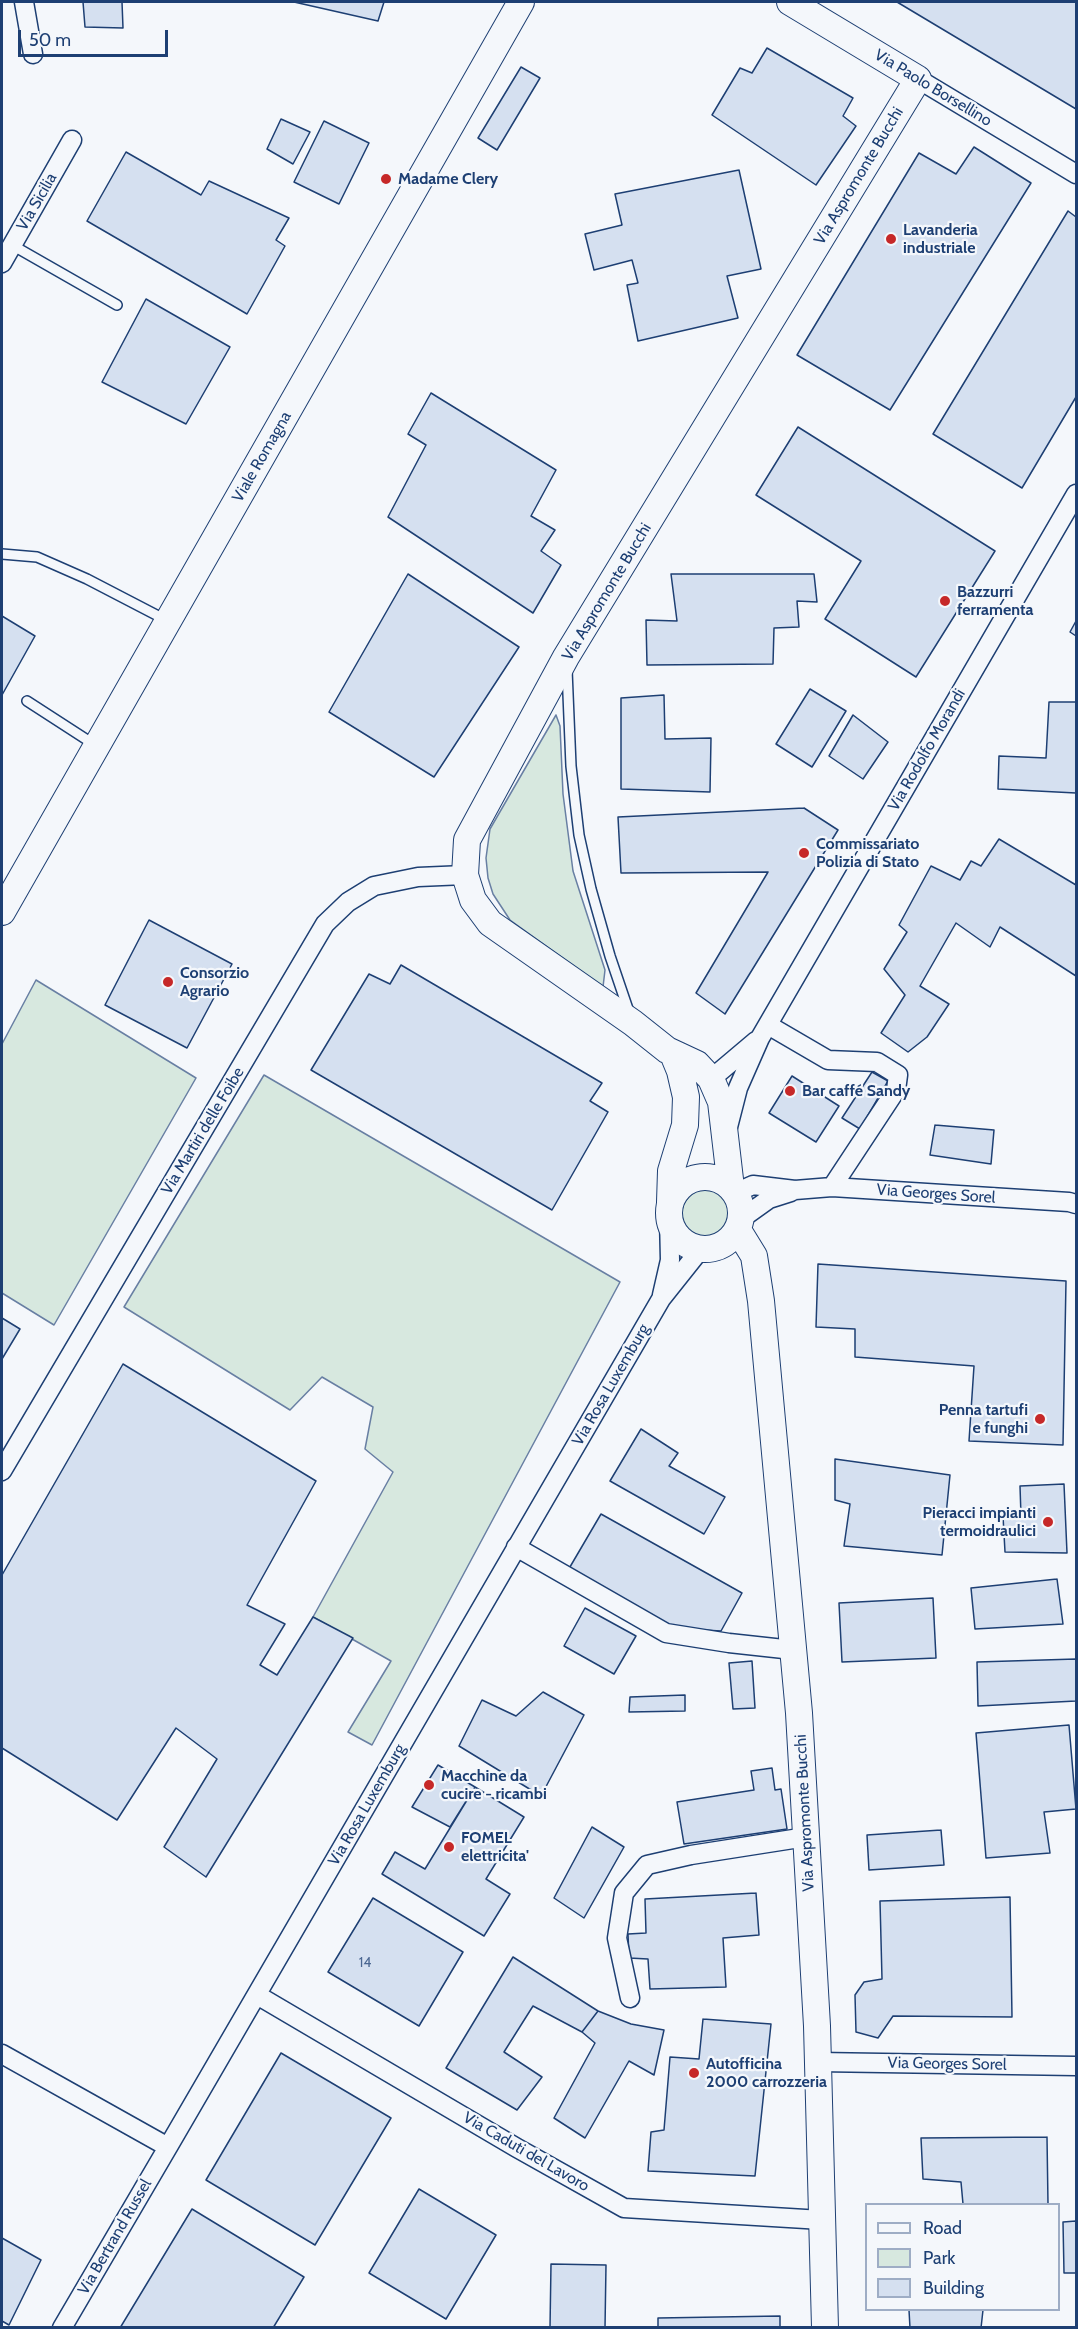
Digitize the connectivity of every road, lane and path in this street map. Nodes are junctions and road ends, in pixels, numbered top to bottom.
1 (24, 2) edge
2 (521, 2) edge
3 (790, 2) edge
4 (33, 54) dead end
5 (918, 79) junction
6 (72, 140) dead end
7 (1077, 174) edge
8 (12, 245) junction
9 (2, 263) edge
10 (117, 305) dead end
11 (1077, 494) edge
12 (2, 554) edge
13 (168, 621) junction
14 (567, 657) junction
15 (27, 701) dead end
16 (98, 746) junction
17 (465, 875) junction
18 (2, 912) edge
19 (633, 1023) junction
20 (764, 1031) junction
21 (673, 1054) junction
22 (704, 1072) junction
23 (685, 1125) junction
24 (726, 1134) junction
25 (832, 1187) junction
26 (733, 1190) junction
27 (795, 1190) junction
28 (1077, 1204) edge
29 (670, 1210) junction
30 (739, 1225) junction
31 (706, 1249) junction
32 (661, 1299) junction
33 (761, 1301) junction
34 (2, 1472) edge
35 (516, 1547) junction
36 (793, 1650) junction
37 (806, 1838) junction
38 (257, 1995) junction
39 (630, 1998) dead end
40 (2, 2054) edge
41 (818, 2062) junction
42 (1077, 2066) edge
43 (168, 2147) junction
44 (822, 2220) junction
45 (62, 2328) edge
46 (825, 2328) edge

1 - 4 street
2 - 13 street, Viale Romagna
3 - 5 street, Via Paolo Borsellino
5 - 7 street, Via Paolo Borsellino
5 - 14 street, Via Aspromonte Bucchi
6 - 8 street, Via Sicilia
8 - 9 street, Via Sicilia
8 - 10 lane
11 - 20 street, Via Rodolfo Morandi
12 - 13 lane
13 - 16 street, Viale Romagna
14 - 17 street, Via Aspromonte Bucchi
14 - 19 lane
15 - 16 lane
16 - 18 street, Viale Romagna
17 - 19 street, Via Aspromonte Bucchi
17 - 34 street, Via Martiri delle Foibe
19 - 21 street, Via Aspromonte Bucchi
20 - 22 street, Via Rodolfo Morandi
20 - 24 street, Via Rodolfo Morandi
20 - 25 street
21 - 22 street, Via Aspromonte Bucchi
21 - 23 street
22 - 23 street
22 - 24 street, Via Aspromonte Bucchi
23 - 29 street
24 - 26 street, Via Aspromonte Bucchi
25 - 27 street, Via Georges Sorel
25 - 28 street, Via Georges Sorel
26 - 27 street, Via Georges Sorel
26 - 29 street
26 - 30 street, Via Aspromonte Bucchi
27 - 30 street, Via Georges Sorel
29 - 31 street, Via Aspromonte Bucchi
29 - 32 street, Via Rosa Luxemburg
30 - 31 street
30 - 33 street, Via Aspromonte Bucchi
31 - 32 street, Via Rosa Luxemburg
31 - 33 street, Via Aspromonte Bucchi
32 - 35 street, Via Rosa Luxemburg
33 - 36 street, Via Aspromonte Bucchi
35 - 36 street
35 - 38 street, Via Rosa Luxemburg
36 - 37 street, Via Aspromonte Bucchi
37 - 39 street
37 - 41 street, Via Aspromonte Bucchi
38 - 43 street, Via Rosa Luxemburg
38 - 44 street, Via Caduti del Lavoro
40 - 43 street
41 - 42 street, Via Georges Sorel
41 - 44 street, Via Aspromonte Bucchi
43 - 45 street, Via Bertrand Russel
44 - 46 street, Via Aspromonte Bucchi

